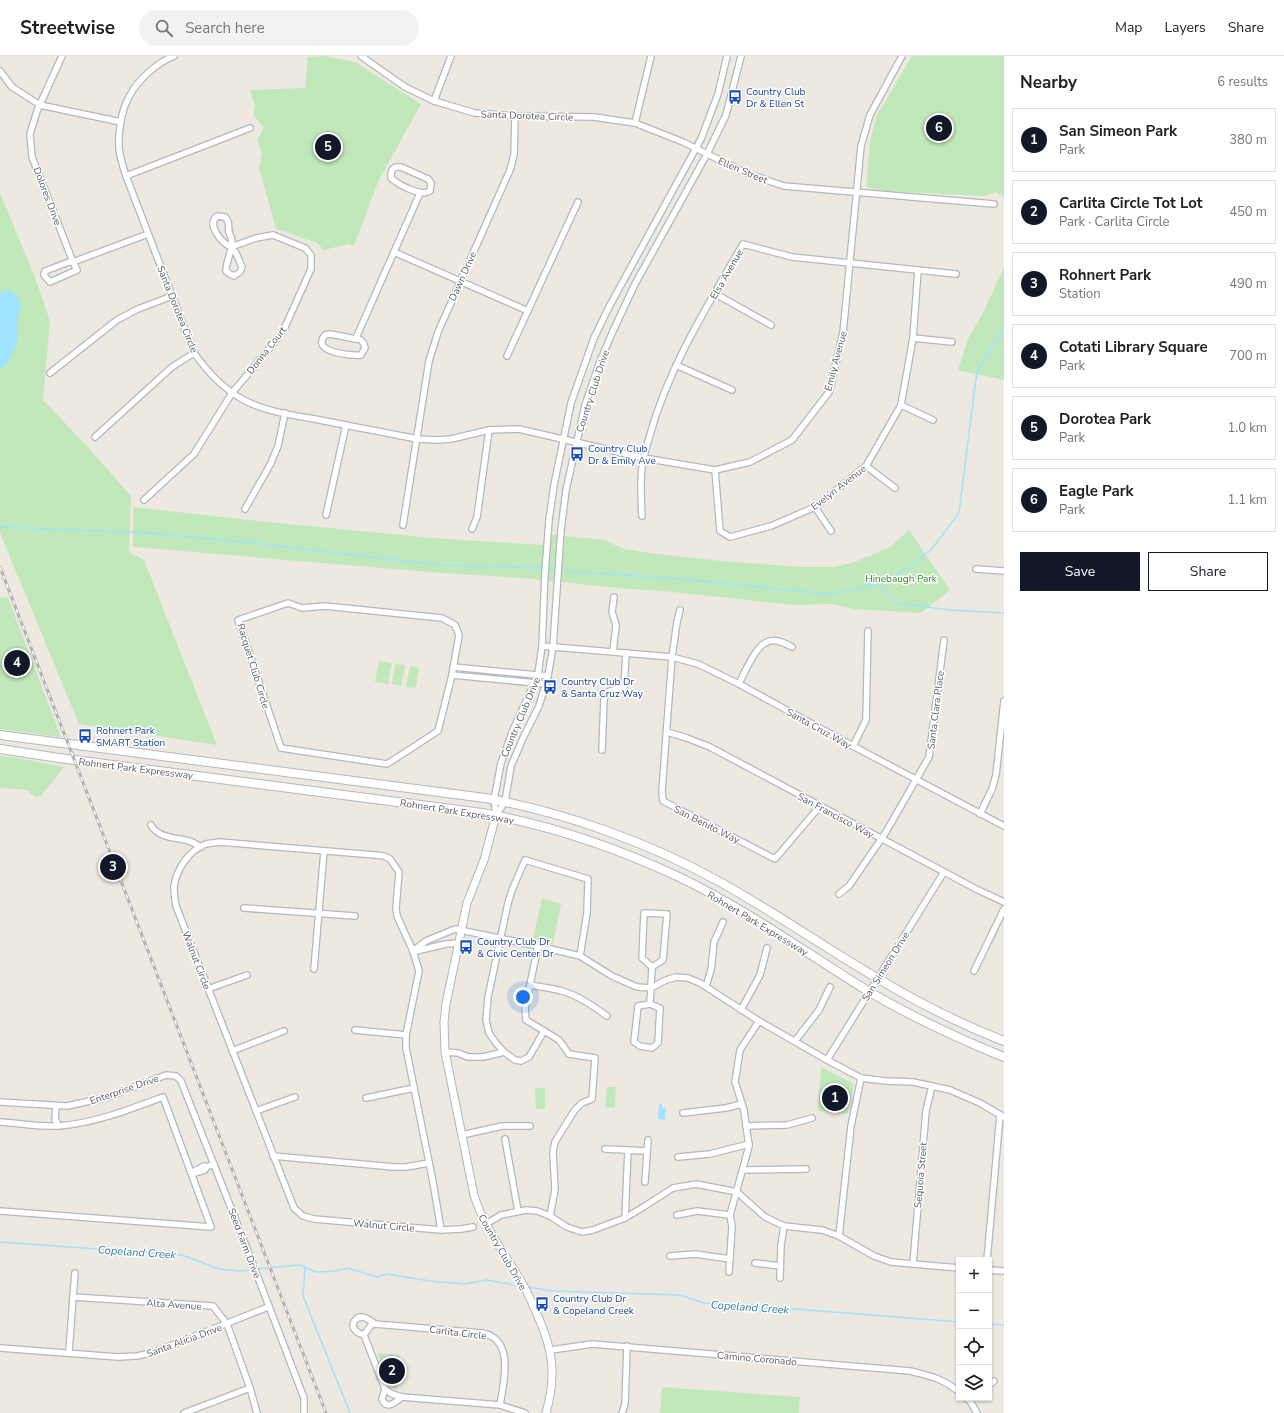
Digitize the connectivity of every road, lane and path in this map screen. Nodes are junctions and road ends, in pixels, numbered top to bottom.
1 (62, 56) edge
2 (174, 56) edge
3 (361, 56) edge
4 (451, 56) edge
5 (651, 56) edge
6 (727, 56) edge
7 (741, 56) edge
8 (902, 56) edge
9 (0, 71) edge
10 (434, 101) junction
11 (40, 105) junction
12 (515, 116) junction
13 (121, 122) junction
14 (635, 123) junction
15 (250, 128) dead end
16 (696, 149) junction
17 (707, 154) junction
18 (126, 176) junction
19 (420, 193) junction
20 (857, 193) junction
21 (578, 202) dead end
22 (994, 204) dead end
23 (148, 234) junction
24 (231, 247) junction
25 (394, 252) junction
26 (73, 262) junction
27 (850, 263) junction
28 (918, 270) junction
29 (956, 274) dead end
30 (460, 281) junction
31 (714, 294) junction
32 (172, 296) junction
33 (528, 311) junction
34 (771, 325) dead end
35 (356, 338) junction
36 (913, 338) junction
37 (952, 342) dead end
38 (194, 352) junction
39 (507, 356) dead end
40 (676, 365) junction
41 (50, 373) dead end
42 (732, 390) dead end
43 (232, 392) junction
44 (901, 405) junction
45 (285, 413) junction
46 (933, 420) dead end
47 (346, 425) junction
48 (489, 430) junction
49 (95, 437) dead end
50 (417, 439) junction
51 (563, 439) junction
52 (576, 442) junction
53 (644, 458) junction
54 (866, 466) junction
55 (715, 470) junction
56 (895, 488) dead end
57 (144, 500) dead end
58 (815, 507) junction
59 (245, 509) dead end
60 (326, 515) dead end
61 (642, 516) dead end
62 (403, 525) dead end
63 (472, 529) dead end
64 (831, 531) dead end
65 (976, 569) dead end
66 (1004, 571) edge
67 (614, 597) dead end
68 (680, 610) dead end
69 (868, 631) dead end
70 (944, 640) dead end
71 (542, 646) junction
72 (553, 647) junction
73 (792, 647) dead end
74 (613, 652) junction
75 (626, 653) junction
76 (672, 657) junction
77 (453, 667) junction
78 (452, 675) junction
79 (538, 675) junction
80 (548, 676) junction
81 (535, 683) junction
82 (546, 684) junction
83 (739, 684) junction
84 (1004, 701) edge
85 (667, 732) junction
86 (0, 734) edge
87 (853, 746) junction
88 (0, 749) edge
89 (602, 750) dead end
90 (916, 780) junction
91 (494, 800) junction
92 (505, 802) junction
93 (820, 806) junction
94 (980, 814) junction
95 (496, 815) junction
96 (151, 825) dead end
97 (1004, 826) edge
98 (881, 838) junction
99 (201, 847) junction
100 (324, 850) junction
101 (944, 872) junction
102 (839, 894) dead end
103 (1004, 902) edge
104 (244, 908) dead end
105 (1004, 908) edge
106 (318, 913) junction
107 (356, 916) dead end
108 (723, 922) dead end
109 (462, 930) junction
110 (500, 938) junction
111 (459, 943) junction
112 (538, 946) junction
113 (767, 948) dead end
114 (413, 951) junction
115 (580, 956) junction
116 (652, 967) junction
117 (314, 969) dead end
118 (974, 971) dead end
119 (247, 975) dead end
120 (878, 979) junction
121 (530, 985) junction
122 (706, 986) junction
123 (830, 987) dead end
124 (651, 988) junction
125 (208, 989) junction
126 (869, 992) junction
127 (650, 1004) junction
128 (741, 1010) junction
129 (607, 1016) dead end
130 (759, 1022) junction
131 (355, 1030) dead end
132 (284, 1031) dead end
133 (544, 1031) junction
134 (406, 1035) junction
135 (795, 1041) junction
136 (1004, 1041) edge
137 (232, 1050) junction
138 (445, 1052) junction
139 (504, 1052) junction
140 (1004, 1057) edge
141 (826, 1060) junction
142 (176, 1076) joint
143 (862, 1078) junction
144 (932, 1086) junction
145 (414, 1088) junction
146 (295, 1097) dead end
147 (366, 1098) dead end
148 (0, 1102) edge
149 (742, 1104) junction
150 (56, 1109) junction
151 (256, 1112) junction
152 (683, 1113) dead end
153 (1002, 1116) edge
154 (812, 1118) dead end
155 (0, 1122) edge
156 (57, 1124) junction
157 (530, 1126) dead end
158 (746, 1126) junction
159 (462, 1135) junction
160 (505, 1140) dead end
161 (648, 1140) dead end
162 (749, 1144) junction
163 (605, 1149) dead end
164 (628, 1150) junction
165 (647, 1151) junction
166 (273, 1156) junction
167 (678, 1157) dead end
168 (430, 1162) junction
169 (214, 1164) junction
170 (806, 1169) dead end
171 (743, 1170) junction
172 (192, 1172) junction
173 (645, 1182) dead end
174 (737, 1192) junction
175 (0, 1211) edge
176 (518, 1211) junction
177 (678, 1215) dead end
178 (730, 1215) junction
179 (550, 1216) junction
180 (625, 1218) junction
181 (486, 1224) junction
182 (473, 1226) dead end
183 (784, 1226) junction
184 (441, 1230) junction
185 (839, 1236) junction
186 (670, 1256) dead end
187 (987, 1257) edge
188 (730, 1259) junction
189 (755, 1263) dead end
190 (913, 1264) junction
191 (780, 1266) junction
192 (956, 1268) edge
193 (992, 1270) edge
194 (1004, 1271) edge
195 (729, 1272) dead end
196 (76, 1273) dead end
197 (780, 1278) dead end
198 (73, 1297) junction
199 (268, 1307) junction
200 (227, 1324) junction
201 (375, 1324) junction
202 (364, 1335) junction
203 (627, 1346) junction
204 (0, 1348) edge
205 (550, 1350) junction
206 (69, 1352) junction
207 (250, 1388) junction
208 (385, 1389) junction
209 (956, 1390) edge
210 (402, 1397) junction
211 (971, 1401) edge
212 (500, 1404) junction
213 (184, 1413) edge
214 (258, 1413) edge
215 (304, 1413) edge
216 (525, 1413) edge
217 (546, 1413) edge
218 (622, 1413) edge
219 (977, 1413) edge

1 - 11 street, Dolores Drive
2 - 13 street, Santa Dorotea Circle
3 - 10 street, Santa Dorotea Circle
4 - 10 street
5 - 14 street
6 - 16 street, Country Club Drive
7 - 17 street, Country Club Drive
8 - 20 street, Emily Avenue
9 - 11 street
10 - 12 street, Santa Dorotea Circle
11 - 13 street
11 - 26 street, Dolores Drive
12 - 14 street, Santa Dorotea Circle
12 - 30 street, Dawn Drive
13 - 18 street, Santa Dorotea Circle
14 - 16 street, Ellen Street
15 - 18 street
16 - 17 street, Ellen Street
16 - 51 street, Country Club Drive
17 - 20 street, Ellen Street
17 - 52 street, Country Club Drive
18 - 23 street, Santa Dorotea Circle
19 - 19 street
19 - 25 street
20 - 22 street, Ellen Street
20 - 27 street, Emily Avenue
21 - 33 street
23 - 26 street
23 - 32 street, Santa Dorotea Circle
24 - 24 street
24 - 24 street
24 - 43 street, Donna Court
25 - 30 street
25 - 35 street
26 - 26 street
27 - 28 street, Elsa Avenue
27 - 31 street, Elsa Avenue
27 - 55 street, Emily Avenue
28 - 29 street, Elsa Avenue
28 - 36 street, Evelyn Avenue
30 - 33 street
30 - 50 street, Dawn Drive
31 - 34 street
31 - 40 street, Elsa Avenue
32 - 38 street, Santa Dorotea Circle
32 - 41 street
33 - 39 street
35 - 35 street
36 - 37 street
36 - 44 street, Evelyn Avenue
38 - 43 street, Santa Dorotea Circle
38 - 49 street
40 - 42 street
40 - 53 street, Elsa Avenue
43 - 45 street, Santa Dorotea Circle
43 - 57 street, Donna Court
44 - 46 street
44 - 54 street, Evelyn Avenue
45 - 47 street, Santa Dorotea Circle
45 - 59 street
47 - 50 street, Santa Dorotea Circle
47 - 60 street
48 - 50 street, Santa Dorotea Circle
48 - 51 street, Santa Dorotea Circle
48 - 63 street
50 - 62 street, Dawn Drive
51 - 52 street, Santa Dorotea Circle
51 - 71 street, Country Club Drive
52 - 53 street, Emily Avenue
52 - 72 street, Country Club Drive
53 - 55 street, Emily Avenue
53 - 61 street, Elsa Avenue
54 - 56 street
54 - 58 street, Evelyn Avenue
55 - 58 street, Evelyn Avenue
58 - 64 street
65 - 66 street
67 - 74 street
68 - 76 street, San Benito Way
69 - 87 street
70 - 90 street, Santa Clara Place
71 - 72 street, Santa Cruz Way
71 - 79 street, Country Club Drive
72 - 74 street, Santa Cruz Way
72 - 80 street, Country Club Drive
73 - 83 street
74 - 75 street, Santa Cruz Way
75 - 76 street, Santa Cruz Way
75 - 89 street
76 - 83 street, Santa Cruz Way
76 - 85 street, San Benito Way
77 - 78 street, Racquet Club Circle
77 - 78 street, Racquet Club Circle
77 - 79 street
78 - 81 street
79 - 80 street
79 - 81 street, Country Club Drive
80 - 82 street, Country Club Drive
81 - 82 street
81 - 91 street, Country Club Drive
82 - 92 street, Country Club Drive
83 - 87 street, Santa Cruz Way
84 - 94 street
85 - 93 street, San Francisco Way
85 - 93 street, San Benito Way
86 - 91 main road, Rohnert Park Expressway
87 - 90 street, Santa Cruz Way
88 - 95 main road, Rohnert Park Expressway
90 - 94 street, Santa Cruz Way
90 - 98 street, Santa Clara Place
91 - 92 main road, Rohnert Park Expressway
91 - 95 street, Country Club Drive
92 - 95 street, Country Club Drive
92 - 120 main road, Rohnert Park Expressway
93 - 98 street, San Francisco Way
94 - 97 street, Santa Cruz Way
95 - 109 street, Country Club Drive
95 - 126 main road, Rohnert Park Expressway
96 - 99 street
98 - 101 street, San Francisco Way
98 - 102 street, Santa Clara Place
99 - 100 street, Walnut Circle
99 - 125 street, Walnut Circle
100 - 106 street
100 - 114 street, Walnut Circle
101 - 103 street, San Francisco Way
101 - 120 street, San Simeon Drive
104 - 106 street
105 - 118 street
106 - 107 street
106 - 117 street
108 - 122 street
109 - 110 street
109 - 111 street, Country Club Drive
109 - 114 street
110 - 112 street
110 - 115 street
110 - 139 street
111 - 114 street
111 - 138 street, Country Club Drive
112 - 115 street
112 - 121 street
113 - 128 street
114 - 134 street, Walnut Circle
115 - 124 street
116 - 116 street
116 - 124 street
119 - 125 street
120 - 126 street, San Simeon Drive
120 - 136 main road, Rohnert Park Expressway
121 - 129 street
121 - 133 street
122 - 124 street
122 - 128 street
123 - 135 street
124 - 127 street
125 - 137 street, Walnut Circle
126 - 140 main road, Rohnert Park Expressway
126 - 141 street, San Simeon Drive
127 - 127 street
128 - 130 street
130 - 135 street
130 - 149 street
131 - 134 street
132 - 137 street
133 - 139 street
133 - 179 street
134 - 145 street, Walnut Circle
135 - 141 street
137 - 151 street, Walnut Circle
138 - 139 street
138 - 159 street, Country Club Drive
141 - 143 street
142 - 150 street, Enterprise Drive
142 - 169 street, Seed Farm Drive
143 - 144 street
143 - 185 street
144 - 153 street
144 - 190 street, Sequoia Street
145 - 147 street
145 - 168 street, Walnut Circle
146 - 151 street
148 - 150 street, Enterprise Drive
149 - 152 street
149 - 158 street
150 - 156 street
151 - 166 street, Walnut Circle
153 - 187 street
154 - 158 street
155 - 156 street
156 - 172 street
157 - 159 street
158 - 162 street
159 - 181 street, Country Club Drive
160 - 176 street
161 - 165 street
162 - 167 street
162 - 171 street
163 - 164 street
164 - 165 street
164 - 180 street
165 - 173 street
166 - 168 street
166 - 184 street, Walnut Circle
168 - 184 street, Walnut Circle
169 - 172 street
169 - 199 street, Seed Farm Drive
170 - 171 street
171 - 174 street
172 - 175 street
174 - 178 street
174 - 180 street
174 - 183 street
176 - 179 street
176 - 181 street
177 - 178 street
178 - 188 street
179 - 180 street
181 - 205 street, Country Club Drive
182 - 184 street, Walnut Circle
183 - 185 street
183 - 191 street
185 - 190 street
186 - 188 street
188 - 195 street
189 - 191 street
190 - 192 street
191 - 197 street
193 - 194 street
196 - 198 street
198 - 200 street, Alta Avenue
198 - 206 street
199 - 200 street, Santa Alicia Drive
199 - 215 street, Seed Farm Drive
200 - 206 street, Santa Alicia Drive
200 - 207 street, Alta Avenue
201 - 202 street
201 - 202 street, Carlita Circle
201 - 212 street, Carlita Circle
202 - 208 street, Carlita Circle
203 - 205 street, Camino Coronado
203 - 209 street, Camino Coronado
203 - 218 street
204 - 206 street, Santa Alicia Drive
205 - 217 street, Country Club Drive
207 - 213 street
207 - 214 street, Alta Avenue
208 - 210 street, Carlita Circle
208 - 210 street, Carlita Circle
210 - 212 street, Carlita Circle
211 - 219 street
212 - 216 street, Carlita Circle

